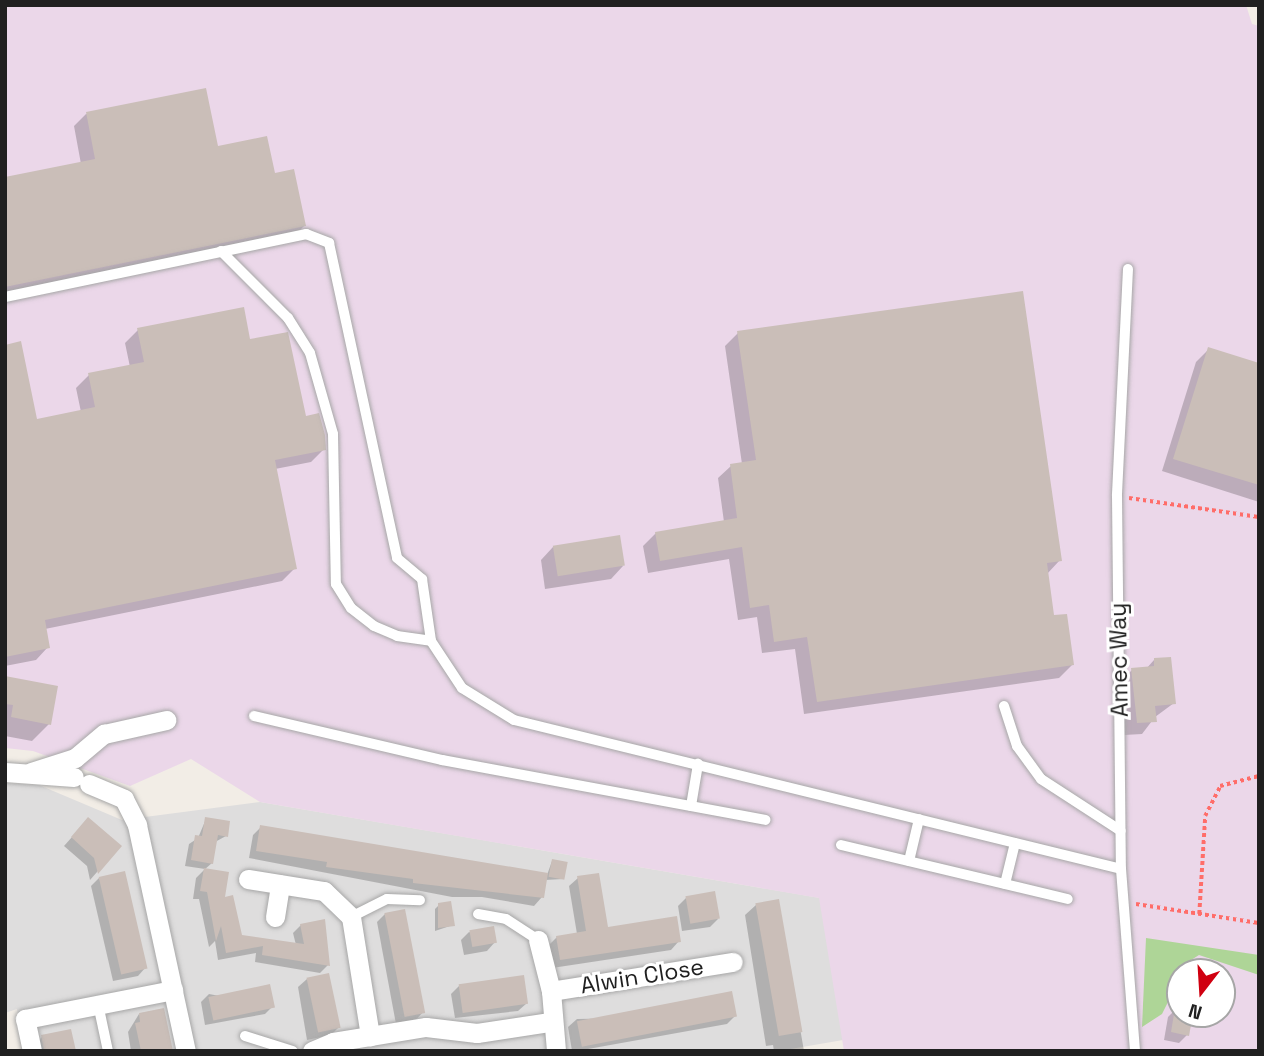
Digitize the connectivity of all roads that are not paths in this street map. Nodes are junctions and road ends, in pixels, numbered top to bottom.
1 (221, 251) junction
2 (1128, 269) dead end
3 (5, 297) edge
4 (432, 641) junction
5 (1004, 706) dead end
6 (254, 716) dead end
7 (166, 720) dead end
8 (698, 764) junction
9 (5, 772) edge
10 (31, 772) junction
11 (691, 806) junction
12 (919, 819) junction
13 (765, 820) dead end
14 (1121, 831) junction
15 (1015, 843) junction
16 (841, 845) dead end
17 (909, 861) junction
18 (1121, 869) junction
19 (248, 879) dead end
20 (280, 884) junction
21 (1005, 884) junction
22 (1068, 899) dead end
23 (420, 900) dead end
24 (478, 914) dead end
25 (275, 917) dead end
26 (351, 917) junction
27 (538, 940) joint
28 (733, 962) dead end
29 (173, 990) junction
30 (551, 991) junction
31 (98, 1004) junction
32 (550, 1022) junction
33 (245, 1035) dead end
34 (370, 1037) junction
35 (32, 1051) edge
36 (108, 1051) edge
37 (186, 1051) edge
38 (293, 1051) edge
39 (312, 1051) edge
40 (556, 1051) edge
41 (1135, 1051) edge

1 - 3 lane
1 - 4 lane
1 - 4 lane
2 - 14 lane, Amec Way
4 - 8 lane
5 - 14 lane
6 - 11 lane
7 - 10 street
8 - 11 lane
8 - 12 lane
9 - 10 street
10 - 29 street
11 - 13 lane
12 - 15 lane
12 - 17 lane
14 - 18 lane, Amec Way
15 - 18 lane
15 - 21 lane
16 - 17 lane
17 - 21 lane
18 - 41 lane, Amec Way
19 - 20 street
20 - 25 street
20 - 26 street
21 - 22 lane
23 - 26 lane
24 - 27 lane
26 - 34 street
27 - 30 street
28 - 30 street, Alwin Close
29 - 31 street
29 - 37 street
30 - 32 street
31 - 35 street
31 - 36 lane
32 - 34 street
32 - 40 street
33 - 38 lane
34 - 39 street

